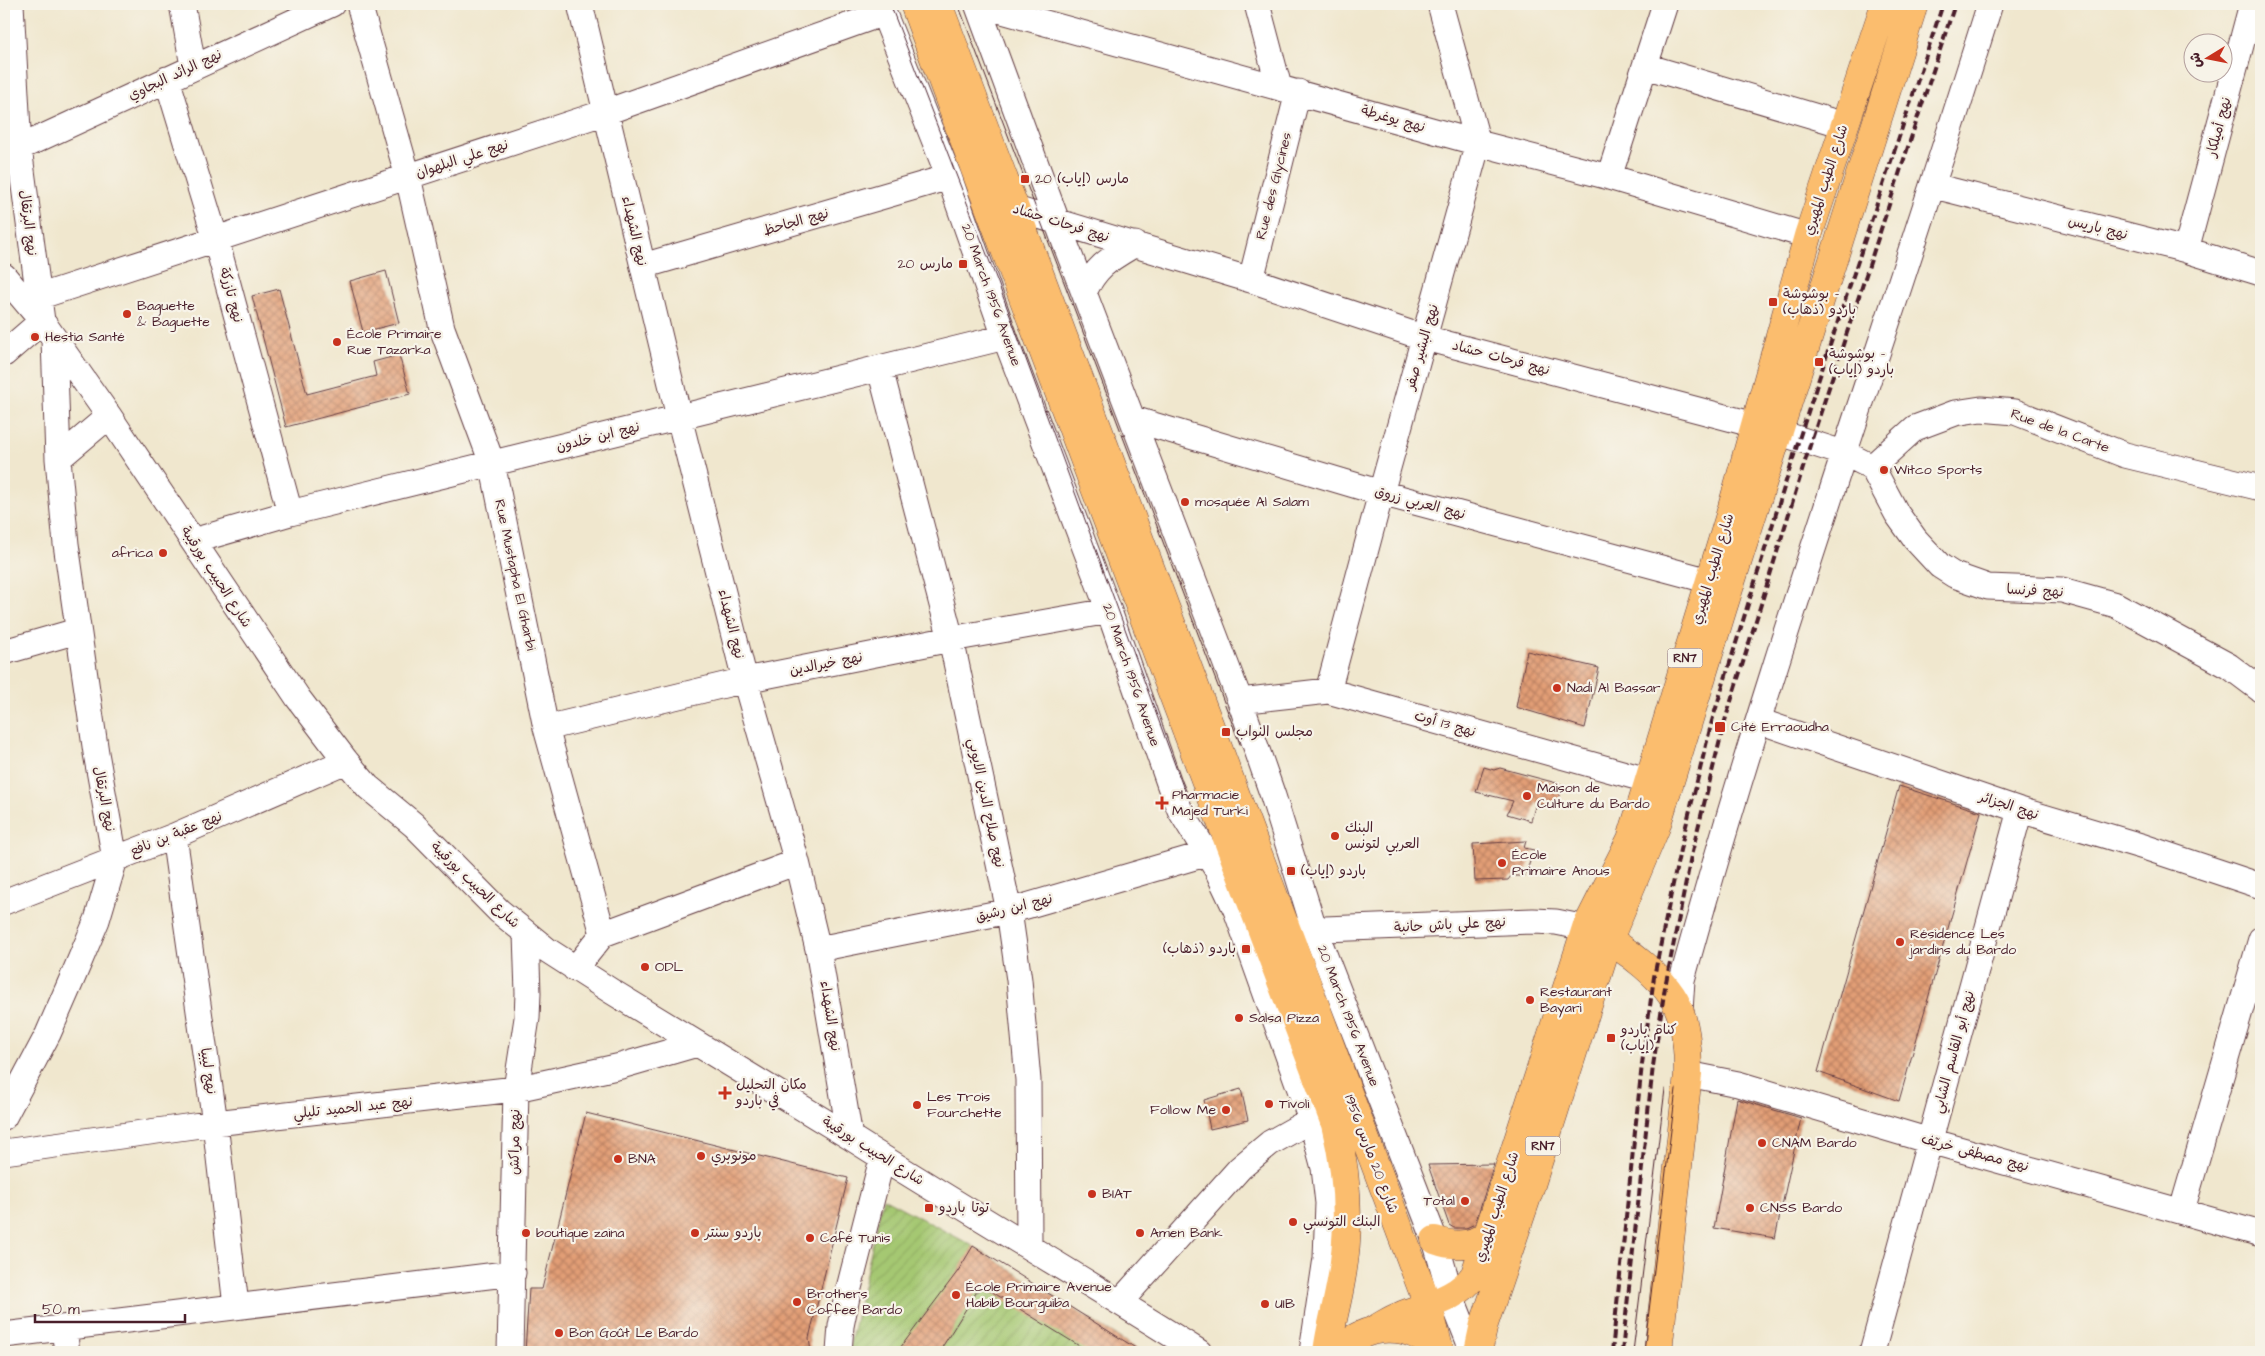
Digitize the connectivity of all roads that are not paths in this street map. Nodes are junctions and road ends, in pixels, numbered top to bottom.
1 (11, 4) edge
2 (182, 4) edge
3 (332, 4) edge
4 (360, 4) edge
5 (580, 4) edge
6 (977, 4) edge
7 (1256, 4) edge
8 (1440, 4) edge
9 (1665, 4) edge
10 (1884, 4) edge
11 (1914, 4) edge
12 (1990, 4) edge
13 (2252, 4) edge
14 (882, 8) edge
15 (929, 10) edge
16 (193, 66) junction
17 (1645, 66) junction
18 (167, 79) junction
19 (1288, 89) junction
20 (606, 112) junction
21 (1844, 125) junction
22 (1478, 143) junction
23 (19, 148) junction
24 (408, 177) junction
25 (949, 177) junction
26 (1609, 177) junction
27 (1934, 186) junction
28 (987, 202) junction
29 (1013, 208) junction
30 (1058, 223) junction
31 (1808, 236) junction
32 (216, 240) junction
33 (1135, 244) junction
34 (2186, 250) junction
35 (643, 266) junction
36 (2261, 272) edge
37 (4, 276) edge
38 (1251, 280) junction
39 (1084, 292) junction
40 (38, 297) junction
41 (48, 330) junction
42 (1005, 337) junction
43 (1425, 338) junction
44 (4, 354) edge
45 (880, 369) junction
46 (109, 416) junction
47 (678, 417) junction
48 (1133, 419) junction
49 (1767, 428) junction
50 (1846, 454) junction
51 (58, 459) junction
52 (492, 463) junction
53 (1872, 468) junction
54 (2261, 488) edge
55 (1381, 493) junction
56 (290, 513) junction
57 (193, 541) junction
58 (1710, 581) junction
59 (1109, 611) junction
60 (77, 631) junction
61 (951, 639) junction
62 (4, 652) edge
63 (745, 680) junction
64 (2261, 690) edge
65 (1328, 692) junction
66 (1240, 701) junction
67 (1759, 721) junction
68 (546, 728) junction
69 (346, 761) junction
70 (1647, 780) junction
71 (2020, 810) junction
72 (174, 836) junction
73 (1205, 854) junction
74 (116, 859) junction
75 (797, 862) junction
76 (2261, 886) edge
77 (4, 902) edge
78 (1009, 911) junction
79 (1314, 928) junction
80 (1276, 933) junction
81 (526, 934) junction
82 (602, 934) junction
83 (1598, 934) junction
84 (2261, 939) edge
85 (818, 949) junction
86 (575, 968) junction
87 (1680, 1011) junction
88 (698, 1044) junction
89 (1688, 1074) junction
90 (516, 1090) junction
91 (4, 1118) edge
92 (1311, 1120) junction
93 (215, 1124) junction
94 (850, 1137) junction
95 (1930, 1141) junction
96 (4, 1152) edge
97 (882, 1159) junction
98 (2182, 1210) junction
99 (1489, 1233) junction
100 (2261, 1234) edge
101 (1435, 1240) junction
102 (1029, 1245) junction
103 (513, 1273) junction
104 (1439, 1300) junction
105 (1120, 1302) junction
106 (236, 1306) junction
107 (1375, 1329) junction
108 (4, 1335) edge
109 (65, 1341) edge
110 (510, 1352) edge
111 (839, 1352) edge
112 (1199, 1352) edge
113 (1312, 1352) edge
114 (1327, 1352) edge
115 (1336, 1352) edge
116 (1436, 1352) edge
117 (1440, 1352) edge
118 (1474, 1352) edge
119 (1478, 1352) edge
120 (1658, 1352) edge
121 (1872, 1352) edge

1 - 23 street, نهج البرتقال
2 - 16 street
3 - 16 street, نهج الرائد البجاوي
4 - 24 street, Rue Mustapha El Gharbi
5 - 20 street, نهج الشهداء
6 - 19 street, نهج يوغرطة
6 - 30 street, 20 March 1956 Avenue
7 - 19 street, Rue des Glycines
8 - 22 street
9 - 17 street
10 - 21 main road, شارع الطيب المهيري / RN7
11 - 49 main road, شارع الطيب المهيري / RN7
12 - 27 street
13 - 34 street, نهج أميلكار
14 - 20 street, نهج علي البلهوان
14 - 25 street, 20 March 1956 Avenue
15 - 28 main road, 20 March 1956 Avenue
15 - 29 main road, 20 March 1956 Avenue
16 - 18 street, نهج الرائد البجاوي
17 - 21 street
17 - 26 street
18 - 23 street, نهج الرائد البجاوي
18 - 32 street, نهج تازركة
19 - 22 street, نهج يوغرطة
19 - 38 street, Rue des Glycines
20 - 24 street, نهج علي البلهوان
20 - 35 street, نهج الشهداء
21 - 31 main road, شارع الطيب المهيري / RN7
22 - 26 street, نهج يوغرطة
22 - 43 street, نهج البشير صفر
23 - 40 street, نهج البرتقال
24 - 32 street, نهج علي البلهوان
24 - 52 street, Rue Mustapha El Gharbi
25 - 35 street, نهج الجاحظ
25 - 42 street, 20 March 1956 Avenue
26 - 31 street, نهج يوغرطة
27 - 34 street, نهج باريس
27 - 50 street
28 - 29 street, نهج فرحات حشاد
28 - 80 main road, 20 March 1956 Avenue
29 - 30 street, نهج فرحات حشاد
29 - 80 main road, 20 March 1956 Avenue
30 - 33 street, نهج فرحات حشاد
30 - 39 street, 20 March 1956 Avenue
31 - 49 main road, شارع الطيب المهيري / RN7
32 - 40 street, نهج علي البلهوان
32 - 56 street, نهج تازركة
33 - 38 street, نهج فرحات حشاد
33 - 39 street, نهج فرحات حشاد
34 - 36 street, نهج باريس
35 - 47 street, نهج الشهداء
37 - 41 street, شارع الحبيب بورقيبة
38 - 43 street, نهج فرحات حشاد
39 - 48 street, 20 March 1956 Avenue
40 - 41 street, نهج البرتقال
41 - 44 street
41 - 46 street, شارع الحبيب بورقيبة
41 - 51 street, نهج البرتقال
42 - 45 street, نهج ابن خلدون
42 - 59 street, 20 March 1956 Avenue
43 - 49 street, نهج فرحات حشاد
43 - 55 street, نهج البشير صفر
45 - 47 street, نهج ابن خلدون
45 - 61 street, نهج صلاح الدين الايوبي
46 - 51 street
46 - 57 street, شارع الحبيب بورقيبة
47 - 52 street, نهج ابن خلدون
47 - 63 street, نهج الشهداء
48 - 55 street, نهج العربي زروق
48 - 66 street, 20 March 1956 Avenue
49 - 50 street, نهج فرحات حشاد
49 - 58 main road, شارع الطيب المهيري / RN7
49 - 83 main road, شارع الطيب المهيري / RN7
50 - 53 street
50 - 67 street
51 - 60 street, نهج البرتقال
52 - 56 street, نهج ابن خلدون
52 - 68 street, Rue Mustapha El Gharbi
53 - 54 street, Rue de la Carte
53 - 64 street, نهج فرنسا
55 - 58 street, نهج العربي زروق
55 - 65 street, نهج البشير صفر
56 - 57 street, نهج ابن خلدون
57 - 69 street, شارع الحبيب بورقيبة
58 - 70 main road, شارع الطيب المهيري / RN7
59 - 61 street, نهج خيرالدين
59 - 73 street, 20 March 1956 Avenue
60 - 62 street
60 - 74 street, نهج البرتقال
61 - 63 street, نهج خيرالدين
61 - 78 street, نهج صلاح الدين الايوبي
63 - 68 street, نهج خيرالدين
63 - 75 street, نهج الشهداء
65 - 66 street, نهج 13 أوت
65 - 70 street, نهج 13 أوت
66 - 79 street, 20 March 1956 Avenue
67 - 71 street, نهج الجزائر
67 - 87 street
68 - 82 street, Rue Mustapha El Gharbi
69 - 72 street, نهج عقبة بن نافع
69 - 81 street, شارع الحبيب بورقيبة
70 - 83 main road, شارع الطيب المهيري / RN7
71 - 76 street, نهج الجزائر
71 - 95 street, نهج أبو القاسم الشابي
72 - 74 street, نهج عقبة بن نافع
72 - 93 street, نهج ليبيا
73 - 78 street, نهج ابن رشيق
73 - 92 street, 20 March 1956 Avenue
74 - 77 street, نهج عقبة بن نافع
74 - 91 street, نهج البرتقال
75 - 82 street
75 - 85 street, نهج الشهداء
78 - 85 street, نهج ابن رشيق
78 - 102 street, نهج صلاح الدين الايوبي
79 - 80 street, نهج علي باش حانبة
79 - 83 street, نهج علي باش حانبة
79 - 101 street, 20 March 1956 Avenue
80 - 104 main road, شارع 20 مارس 1956
80 - 114 main road, 20 March 1956 Avenue
81 - 86 street, شارع الحبيب بورقيبة
81 - 90 street, نهج مراكش
82 - 86 street
83 - 87 main road
83 - 99 main road, شارع الطيب المهيري / RN7
83 - 119 main road, شارع الطيب المهيري / RN7
84 - 98 street
85 - 94 street, نهج الشهداء
86 - 88 street, شارع الحبيب بورقيبة
87 - 89 main road
88 - 90 street, نهج عبد الحميد تليلي
88 - 94 street, شارع الحبيب بورقيبة
89 - 95 street, نهج مصطفى خريّف
89 - 120 main road
90 - 93 street, نهج عبد الحميد تليلي
90 - 103 street, نهج مراكش
92 - 105 street
92 - 113 street, 20 March 1956 Avenue
93 - 96 street, نهج عبد الحميد تليلي
93 - 106 street, نهج ليبيا
94 - 97 street, شارع الحبيب بورقيبة
95 - 98 street, نهج مصطفى خريّف
95 - 121 street, نهج أبو القاسم الشابي
97 - 102 street, شارع الحبيب بورقيبة
97 - 111 street
98 - 100 street, نهج مصطفى خريّف
99 - 101 main road
99 - 104 main road, شارع الطيب المهيري / RN7
101 - 104 street, 20 March 1956 Avenue
102 - 105 street, شارع الحبيب بورقيبة
103 - 106 street
103 - 110 street, نهج مراكش
104 - 107 main road, شارع الطيب المهيري / RN7
104 - 117 main road, شارع 20 مارس 1956
104 - 118 street, 20 March 1956 Avenue
105 - 112 street, شارع الحبيب بورقيبة
106 - 109 street
107 - 115 main road, RN7
107 - 116 main road, RN7
108 - 109 street

